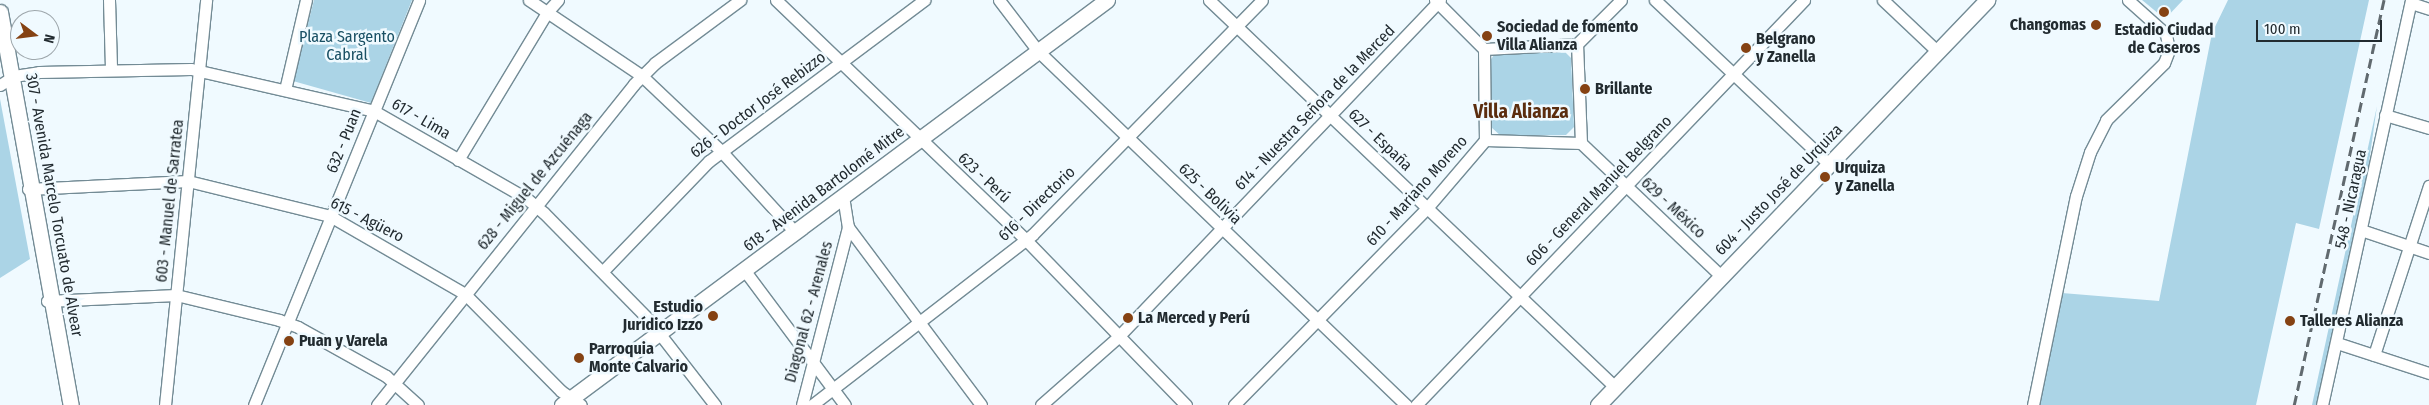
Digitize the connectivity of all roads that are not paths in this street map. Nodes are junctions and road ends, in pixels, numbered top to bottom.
1 (109, 0) edge
2 (206, 0) edge
3 (306, 0) edge
4 (418, 0) edge
5 (528, 0) edge
6 (558, 0) edge
7 (740, 0) edge
8 (776, 0) edge
9 (924, 0) edge
10 (999, 0) edge
11 (1107, 0) edge
12 (1209, 0) edge
13 (1262, 0) edge
14 (1621, 0) edge
15 (1655, 0) edge
16 (1804, 0) edge
17 (1883, 0) edge
18 (1987, 0) edge
19 (2128, 0) edge
20 (1437, 1) edge
21 (2409, 1) edge
22 (2429, 9) edge
23 (548, 11) junction
24 (0, 12) edge
25 (1236, 26) junction
26 (0, 42) edge
27 (1578, 44) junction
28 (1484, 48) junction
29 (1038, 51) junction
30 (1938, 52) junction
31 (840, 62) junction
32 (110, 69) junction
33 (200, 70) junction
34 (1733, 74) junction
35 (642, 76) junction
36 (7, 80) edge
37 (285, 90) junction
38 (374, 111) junction
39 (2386, 112) junction
40 (1330, 114) junction
41 (2429, 128) edge
42 (1127, 137) junction
43 (920, 139) junction
44 (1485, 140) junction
45 (1582, 143) junction
46 (721, 151) junction
47 (458, 160) junction
48 (1829, 164) junction
49 (188, 181) junction
50 (1626, 186) junction
51 (2429, 186) edge
52 (30, 189) junction
53 (842, 196) junction
54 (535, 205) junction
55 (1427, 208) junction
56 (330, 216) junction
57 (848, 227) junction
58 (1222, 228) junction
59 (2362, 230) junction
60 (796, 233) junction
61 (1026, 240) junction
62 (2409, 246) junction
63 (2429, 253) edge
64 (603, 271) junction
65 (745, 271) junction
66 (1721, 276) junction
67 (465, 294) junction
68 (176, 295) junction
69 (1521, 296) junction
70 (50, 301) junction
71 (1317, 319) junction
72 (287, 322) junction
73 (920, 325) junction
74 (660, 333) junction
75 (1118, 338) junction
76 (2337, 343) junction
77 (2374, 355) junction
78 (813, 361) junction
79 (2429, 374) edge
80 (395, 382) junction
81 (1614, 387) junction
82 (833, 390) junction
83 (571, 402) edge
84 (65, 405) edge
85 (71, 405) edge
86 (165, 405) edge
87 (254, 405) edge
88 (377, 405) edge
89 (418, 405) edge
90 (715, 405) edge
91 (802, 405) edge
92 (812, 405) edge
93 (845, 405) edge
94 (981, 405) edge
95 (1041, 405) edge
96 (1186, 405) edge
97 (1234, 405) edge
98 (1406, 405) edge
99 (1416, 405) edge
100 (1598, 405) edge
101 (2033, 405) edge
102 (2322, 405) edge

1 - 32 street
2 - 33 street, 603 - Manuel de Sarratea
3 - 37 street
4 - 38 street, 632 - Puan
5 - 23 street
6 - 23 street
7 - 35 street, 628 - Miguel de Azcuénaga
8 - 31 street, 623 - Perú
9 - 31 street, 626 - Doctor José Rebizzo
10 - 29 street, 625 - Bolivia
11 - 29 main road, 618 - Avenida Bartolomé Mitre
12 - 25 street, 627 - España
13 - 25 street, 616 - Directorio
14 - 27 street
15 - 34 street
16 - 34 street, 606 - General Manuel Belgrano
17 - 30 street
18 - 30 main road, 604 - Justo José de Urquiza
19 - 101 street
20 - 28 street
20 - 40 street, 614 - Nuestra Señora de la Merced
21 - 22 street
21 - 39 street, 548 - Nicaragua
23 - 35 street
23 - 47 street
24 - 36 main road, 307 - Avenida Marcelo Torcuato de Alvear
25 - 40 street, 627 - España
25 - 42 street, 616 - Directorio
26 - 36 main road, 307 - Avenida Marcelo Torcuato de Alvear
27 - 28 street
27 - 45 street
28 - 44 street
29 - 42 street, 625 - Bolivia
29 - 43 main road, 618 - Avenida Bartolomé Mitre
30 - 48 main road, 604 - Justo José de Urquiza
31 - 43 street, 623 - Perú
31 - 46 street, 626 - Doctor José Rebizzo
32 - 33 street, 617 - Lima
32 - 36 street, 617 - Lima
33 - 37 street, 617 - Lima
33 - 49 street, 603 - Manuel de Sarratea
34 - 48 street
34 - 50 street, 606 - General Manuel Belgrano
35 - 46 street
35 - 54 street, 628 - Miguel de Azcuénaga
36 - 52 main road, 307 - Avenida Marcelo Torcuato de Alvear
37 - 38 street, 617 - Lima
38 - 47 street, 617 - Lima
38 - 56 street, 632 - Puan
39 - 41 street
39 - 59 street, 548 - Nicaragua
40 - 55 street, 627 - España
40 - 58 street, 614 - Nuestra Señora de la Merced
42 - 58 street, 625 - Bolivia
42 - 61 street, 616 - Directorio
43 - 53 main road, 618 - Avenida Bartolomé Mitre
43 - 61 street, 623 - Perú
44 - 45 street, 610 - Mariano Moreno
44 - 55 street, 610 - Mariano Moreno
45 - 50 street, 629 - México
46 - 60 street
46 - 64 street, 626 - Doctor José Rebizzo
47 - 54 street, 617 - Lima
48 - 66 main road, 604 - Justo José de Urquiza
49 - 52 street, 615 - Agüero
49 - 56 street, 615 - Agüero
49 - 68 street, 603 - Manuel de Sarratea
50 - 66 street, 629 - México
50 - 69 street, 606 - General Manuel Belgrano
51 - 62 street
52 - 70 main road, 307 - Avenida Marcelo Torcuato de Alvear
53 - 57 street
53 - 60 main road, 618 - Avenida Bartolomé Mitre
54 - 64 street, 617 - Lima
54 - 67 street, 628 - Miguel de Azcuénaga
55 - 69 street, 627 - España
55 - 71 street, 610 - Mariano Moreno
56 - 67 street, 615 - Agüero
56 - 72 street, 632 - Puan
57 - 73 street
57 - 78 street, Diagonal 62 - Arenales
58 - 71 street, 625 - Bolivia
58 - 75 street, 614 - Nuestra Señora de la Merced
59 - 62 street
59 - 76 street, 548 - Nicaragua
60 - 65 main road, 618 - Avenida Bartolomé Mitre
61 - 73 street, 616 - Directorio
61 - 75 street, 623 - Perú
62 - 63 street
62 - 77 street
64 - 74 street, 617 - Lima
65 - 74 main road, 618 - Avenida Bartolomé Mitre
65 - 78 street
66 - 81 main road, 604 - Justo José de Urquiza
67 - 80 street, 628 - Miguel de Azcuénaga
67 - 83 street, 615 - Agüero
68 - 70 street
68 - 72 street
68 - 86 street, 603 - Manuel de Sarratea
69 - 81 street, 627 - España
69 - 99 street, 606 - General Manuel Belgrano
70 - 84 main road, 307 - Avenida Marcelo Torcuato de Alvear
70 - 85 main road, 307 - Avenida Marcelo Torcuato de Alvear
71 - 97 street, 610 - Mariano Moreno
71 - 98 street, 625 - Bolivia
72 - 80 street
72 - 87 street, 632 - Puan
73 - 82 street, 616 - Directorio
73 - 94 street
74 - 83 main road, 618 - Avenida Bartolomé Mitre
74 - 90 street, 617 - Lima
75 - 95 street, 614 - Nuestra Señora de la Merced
75 - 96 street, 623 - Perú
76 - 77 street
76 - 102 street, 548 - Nicaragua
77 - 79 street
78 - 82 street
78 - 91 street, Diagonal 62 - Arenales
80 - 88 street, 628 - Miguel de Azcuénaga
80 - 89 street
81 - 100 main road, 604 - Justo José de Urquiza
82 - 92 street, 616 - Directorio
82 - 93 street

